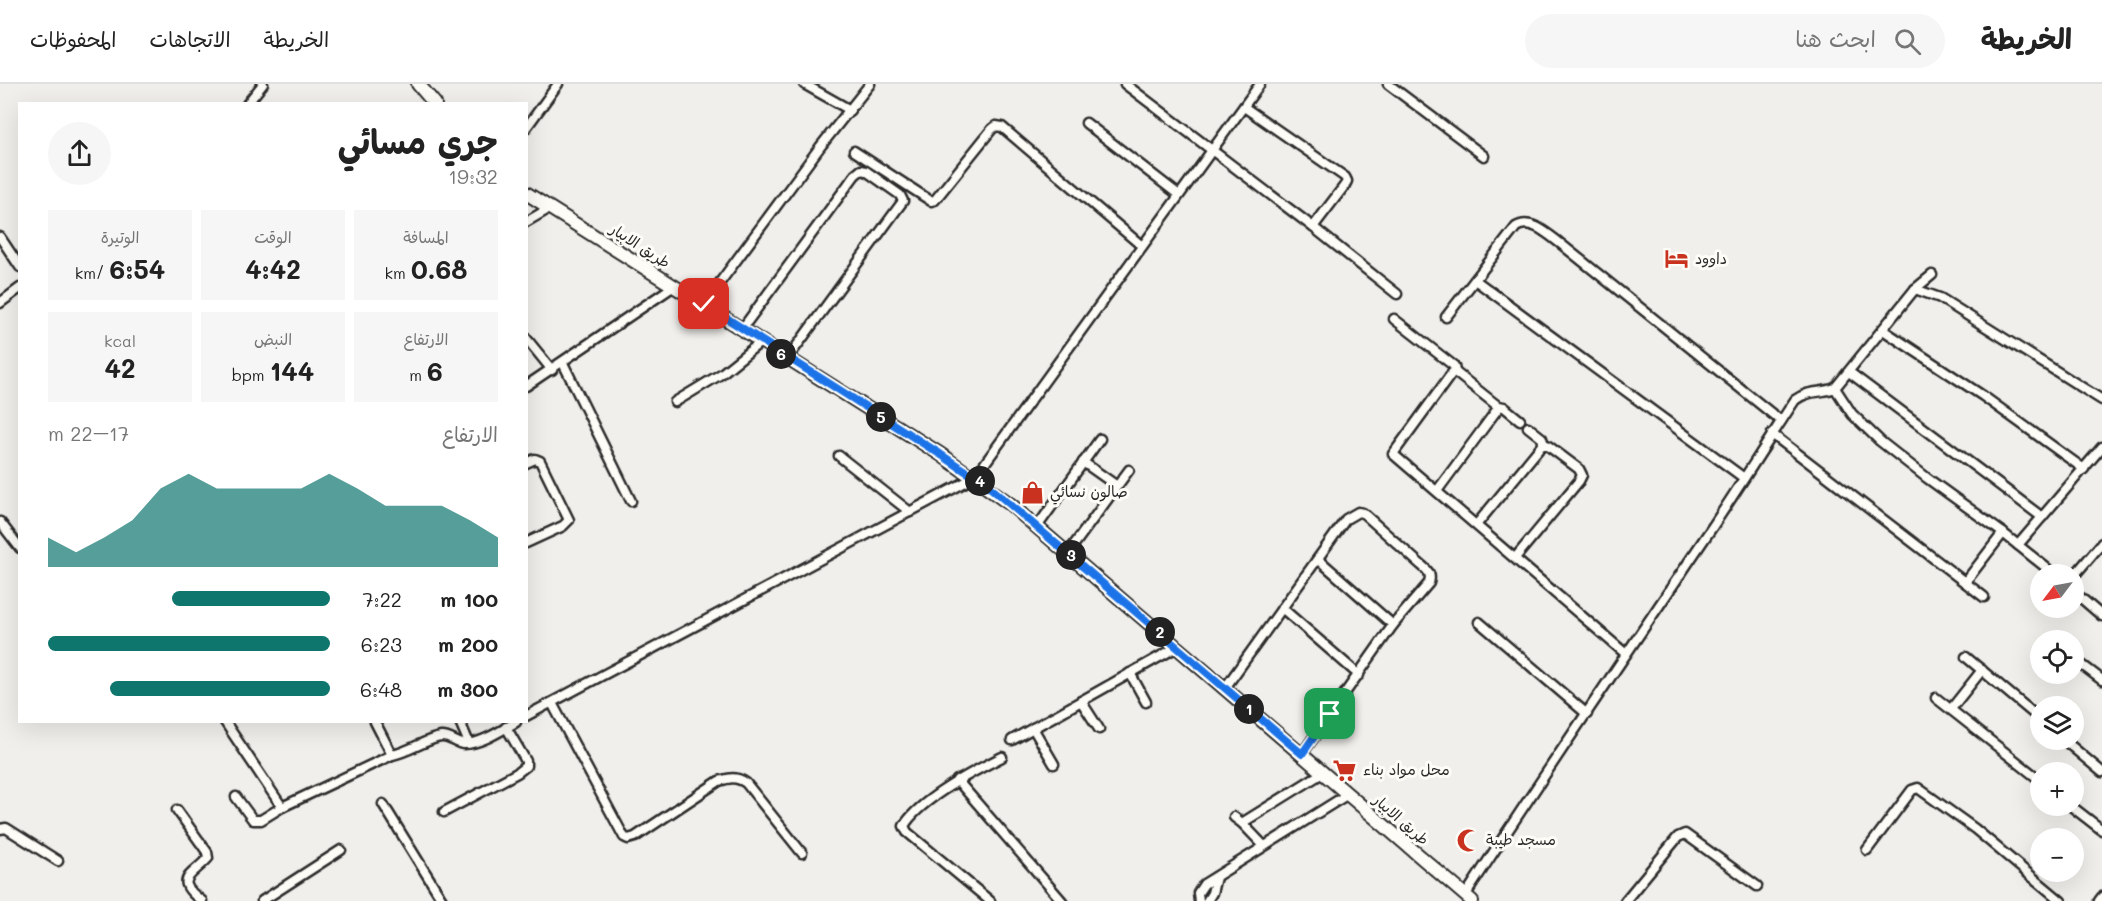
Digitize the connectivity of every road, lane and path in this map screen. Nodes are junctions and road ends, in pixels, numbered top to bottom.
1 (263, 84) edge
2 (418, 84) edge
3 (558, 84) edge
4 (804, 84) edge
5 (870, 84) edge
6 (1125, 84) edge
7 (1260, 84) edge
8 (1388, 84) edge
9 (249, 102) edge
10 (433, 102) edge
11 (1244, 106) junction
12 (850, 110) junction
13 (1086, 123) dead end
14 (528, 125) edge
15 (1212, 149) junction
16 (854, 151) dead end
17 (1484, 156) dead end
18 (528, 194) edge
19 (1179, 195) junction
20 (550, 208) junction
21 (528, 221) edge
22 (1313, 227) junction
23 (0, 237) edge
24 (1142, 246) junction
25 (18, 264) edge
26 (1932, 275) dead end
27 (1475, 280) junction
28 (674, 286) junction
29 (1915, 289) junction
30 (18, 290) edge
31 (1397, 294) dead end
32 (0, 303) edge
33 (704, 304) junction
34 (1446, 317) dead end
35 (1394, 319) dead end
36 (742, 329) junction
37 (1883, 330) junction
38 (528, 340) edge
39 (762, 341) junction
40 (788, 358) junction
41 (563, 363) junction
42 (552, 370) junction
43 (1455, 372) junction
44 (1849, 372) junction
45 (528, 385) edge
46 (1835, 388) junction
47 (2102, 400) edge
48 (675, 402) dead end
49 (1499, 406) junction
50 (1520, 420) dead end
51 (1781, 422) junction
52 (1528, 426) dead end
53 (1772, 434) junction
54 (1100, 439) dead end
55 (1544, 445) junction
56 (2102, 447) edge
57 (839, 456) dead end
58 (528, 461) edge
59 (1083, 462) junction
60 (2084, 469) junction
61 (1129, 470) dead end
62 (975, 477) junction
63 (1744, 478) junction
64 (1116, 486) junction
65 (1437, 491) junction
66 (631, 501) dead end
67 (910, 512) junction
68 (2042, 517) junction
69 (0, 522) edge
70 (1477, 524) junction
71 (1037, 527) junction
72 (2003, 533) junction
73 (528, 542) edge
74 (2102, 543) edge
75 (18, 545) edge
76 (2018, 545) junction
77 (1068, 553) junction
78 (1515, 558) junction
79 (1318, 559) junction
80 (2042, 564) edge
81 (2084, 564) edge
82 (1966, 581) junction
83 (1984, 597) dead end
84 (2084, 600) edge
85 (1282, 608) junction
86 (2102, 616) edge
87 (1479, 622) dead end
88 (1393, 625) junction
89 (1177, 647) junction
90 (1626, 654) junction
91 (1966, 657) dead end
92 (2084, 666) edge
93 (1982, 670) junction
94 (1130, 674) junction
95 (1359, 675) junction
96 (2102, 680) edge
97 (1225, 688) junction
98 (1936, 698) dead end
99 (1082, 701) junction
100 (1146, 702) dead end
101 (552, 703) junction
102 (1951, 710) junction
103 (2030, 711) edge
104 (1587, 714) junction
105 (528, 715) edge
106 (226, 723) edge
107 (376, 723) edge
108 (460, 723) edge
109 (514, 723) edge
110 (506, 727) junction
111 (1033, 728) junction
112 (1099, 729) dead end
113 (1012, 740) dead end
114 (469, 743) junction
115 (2076, 750) edge
116 (1302, 754) junction
117 (392, 755) junction
118 (1002, 757) dead end
119 (1054, 764) dead end
120 (1323, 772) junction
121 (2030, 772) edge
122 (2102, 772) edge
123 (957, 780) junction
124 (1348, 794) junction
125 (236, 797) dead end
126 (383, 804) dead end
127 (282, 807) junction
128 (177, 810) dead end
129 (444, 812) dead end
130 (2084, 816) edge
131 (1234, 817) dead end
132 (1242, 823) junction
133 (0, 829) edge
134 (2102, 830) edge
135 (1264, 846) junction
136 (341, 850) dead end
137 (1867, 850) dead end
138 (801, 854) dead end
139 (58, 861) dead end
140 (1216, 877) junction
141 (1757, 886) dead end
142 (2102, 897) edge
143 (1468, 898) edge
144 (202, 901) edge
145 (262, 901) edge
146 (443, 901) edge
147 (990, 901) edge
148 (1062, 901) edge
149 (1199, 901) edge
150 (1207, 901) edge
151 (1625, 901) edge
152 (2061, 901) edge
153 (2098, 901) edge

1 - 9 street
2 - 10 main road
3 - 14 street
4 - 12 street
5 - 12 street
6 - 15 street
7 - 11 street
8 - 17 street
11 - 15 street
11 - 22 street
12 - 33 street
13 - 19 street
15 - 19 street
15 - 22 street
16 - 24 street
18 - 20 main road, طريق الابيار
19 - 24 street
20 - 21 street
20 - 28 main road, طريق الابيار
22 - 31 street
23 - 25 street
24 - 62 street
26 - 29 street
27 - 34 street
27 - 51 street
27 - 63 street
28 - 33 main road, طريق الابيار
28 - 41 street
29 - 37 street
29 - 47 street
30 - 32 street
33 - 36 main road, طريق الابيار
35 - 43 street
36 - 39 main road, طريق الابيار
36 - 40 street
37 - 44 street
37 - 60 street
38 - 42 street
39 - 40 main road, طريق الابيار
39 - 48 street
40 - 62 main road, طريق الابيار
41 - 42 street
41 - 66 street
42 - 45 street
43 - 49 street
43 - 65 street
44 - 46 street
44 - 68 street
46 - 51 street
46 - 72 street
49 - 50 street
49 - 65 street
51 - 53 street
52 - 55 street
53 - 63 street
53 - 82 street
54 - 59 street
55 - 70 street
55 - 78 street
56 - 60 street
57 - 67 street
58 - 73 street
59 - 64 street
59 - 71 street
60 - 68 street
61 - 64 street
62 - 67 street
62 - 71 main road, طريق الابيار
63 - 90 street
64 - 77 street
65 - 70 street
67 - 101 street
68 - 76 street
69 - 75 street
70 - 78 street
71 - 77 main road, طريق الابيار
72 - 76 street
72 - 82 street
74 - 81 street
76 - 80 street
77 - 89 main road, طريق الابيار
78 - 90 street
79 - 85 street
79 - 88 street
79 - 88 street
82 - 83 street
84 - 86 street
85 - 95 street
85 - 97 street
87 - 104 street
88 - 95 street
89 - 94 street
89 - 97 main road, طريق الابيار
90 - 104 street
91 - 93 street
92 - 96 street
93 - 102 street
93 - 103 street
94 - 99 street
94 - 100 street
95 - 116 street
97 - 116 main road, طريق الابيار
98 - 102 street
99 - 111 street
99 - 112 street
101 - 105 street
101 - 138 street
102 - 121 street
104 - 143 street
106 - 127 street
107 - 117 street
108 - 114 street
109 - 110 street
110 - 114 street
110 - 129 street
111 - 113 street
111 - 119 street
114 - 117 street
115 - 122 street
116 - 120 main road, طريق الابيار
117 - 127 street
118 - 123 street
120 - 124 main road, طريق الابيار
120 - 132 street
123 - 147 street
123 - 148 street
124 - 135 street
124 - 143 main road, طريق الابيار
125 - 127 street
126 - 146 street
128 - 144 street
130 - 134 street
131 - 132 street
132 - 135 street
133 - 139 street
135 - 140 street
136 - 145 street
137 - 152 street
140 - 149 street
140 - 150 street
141 - 151 street
142 - 153 street

